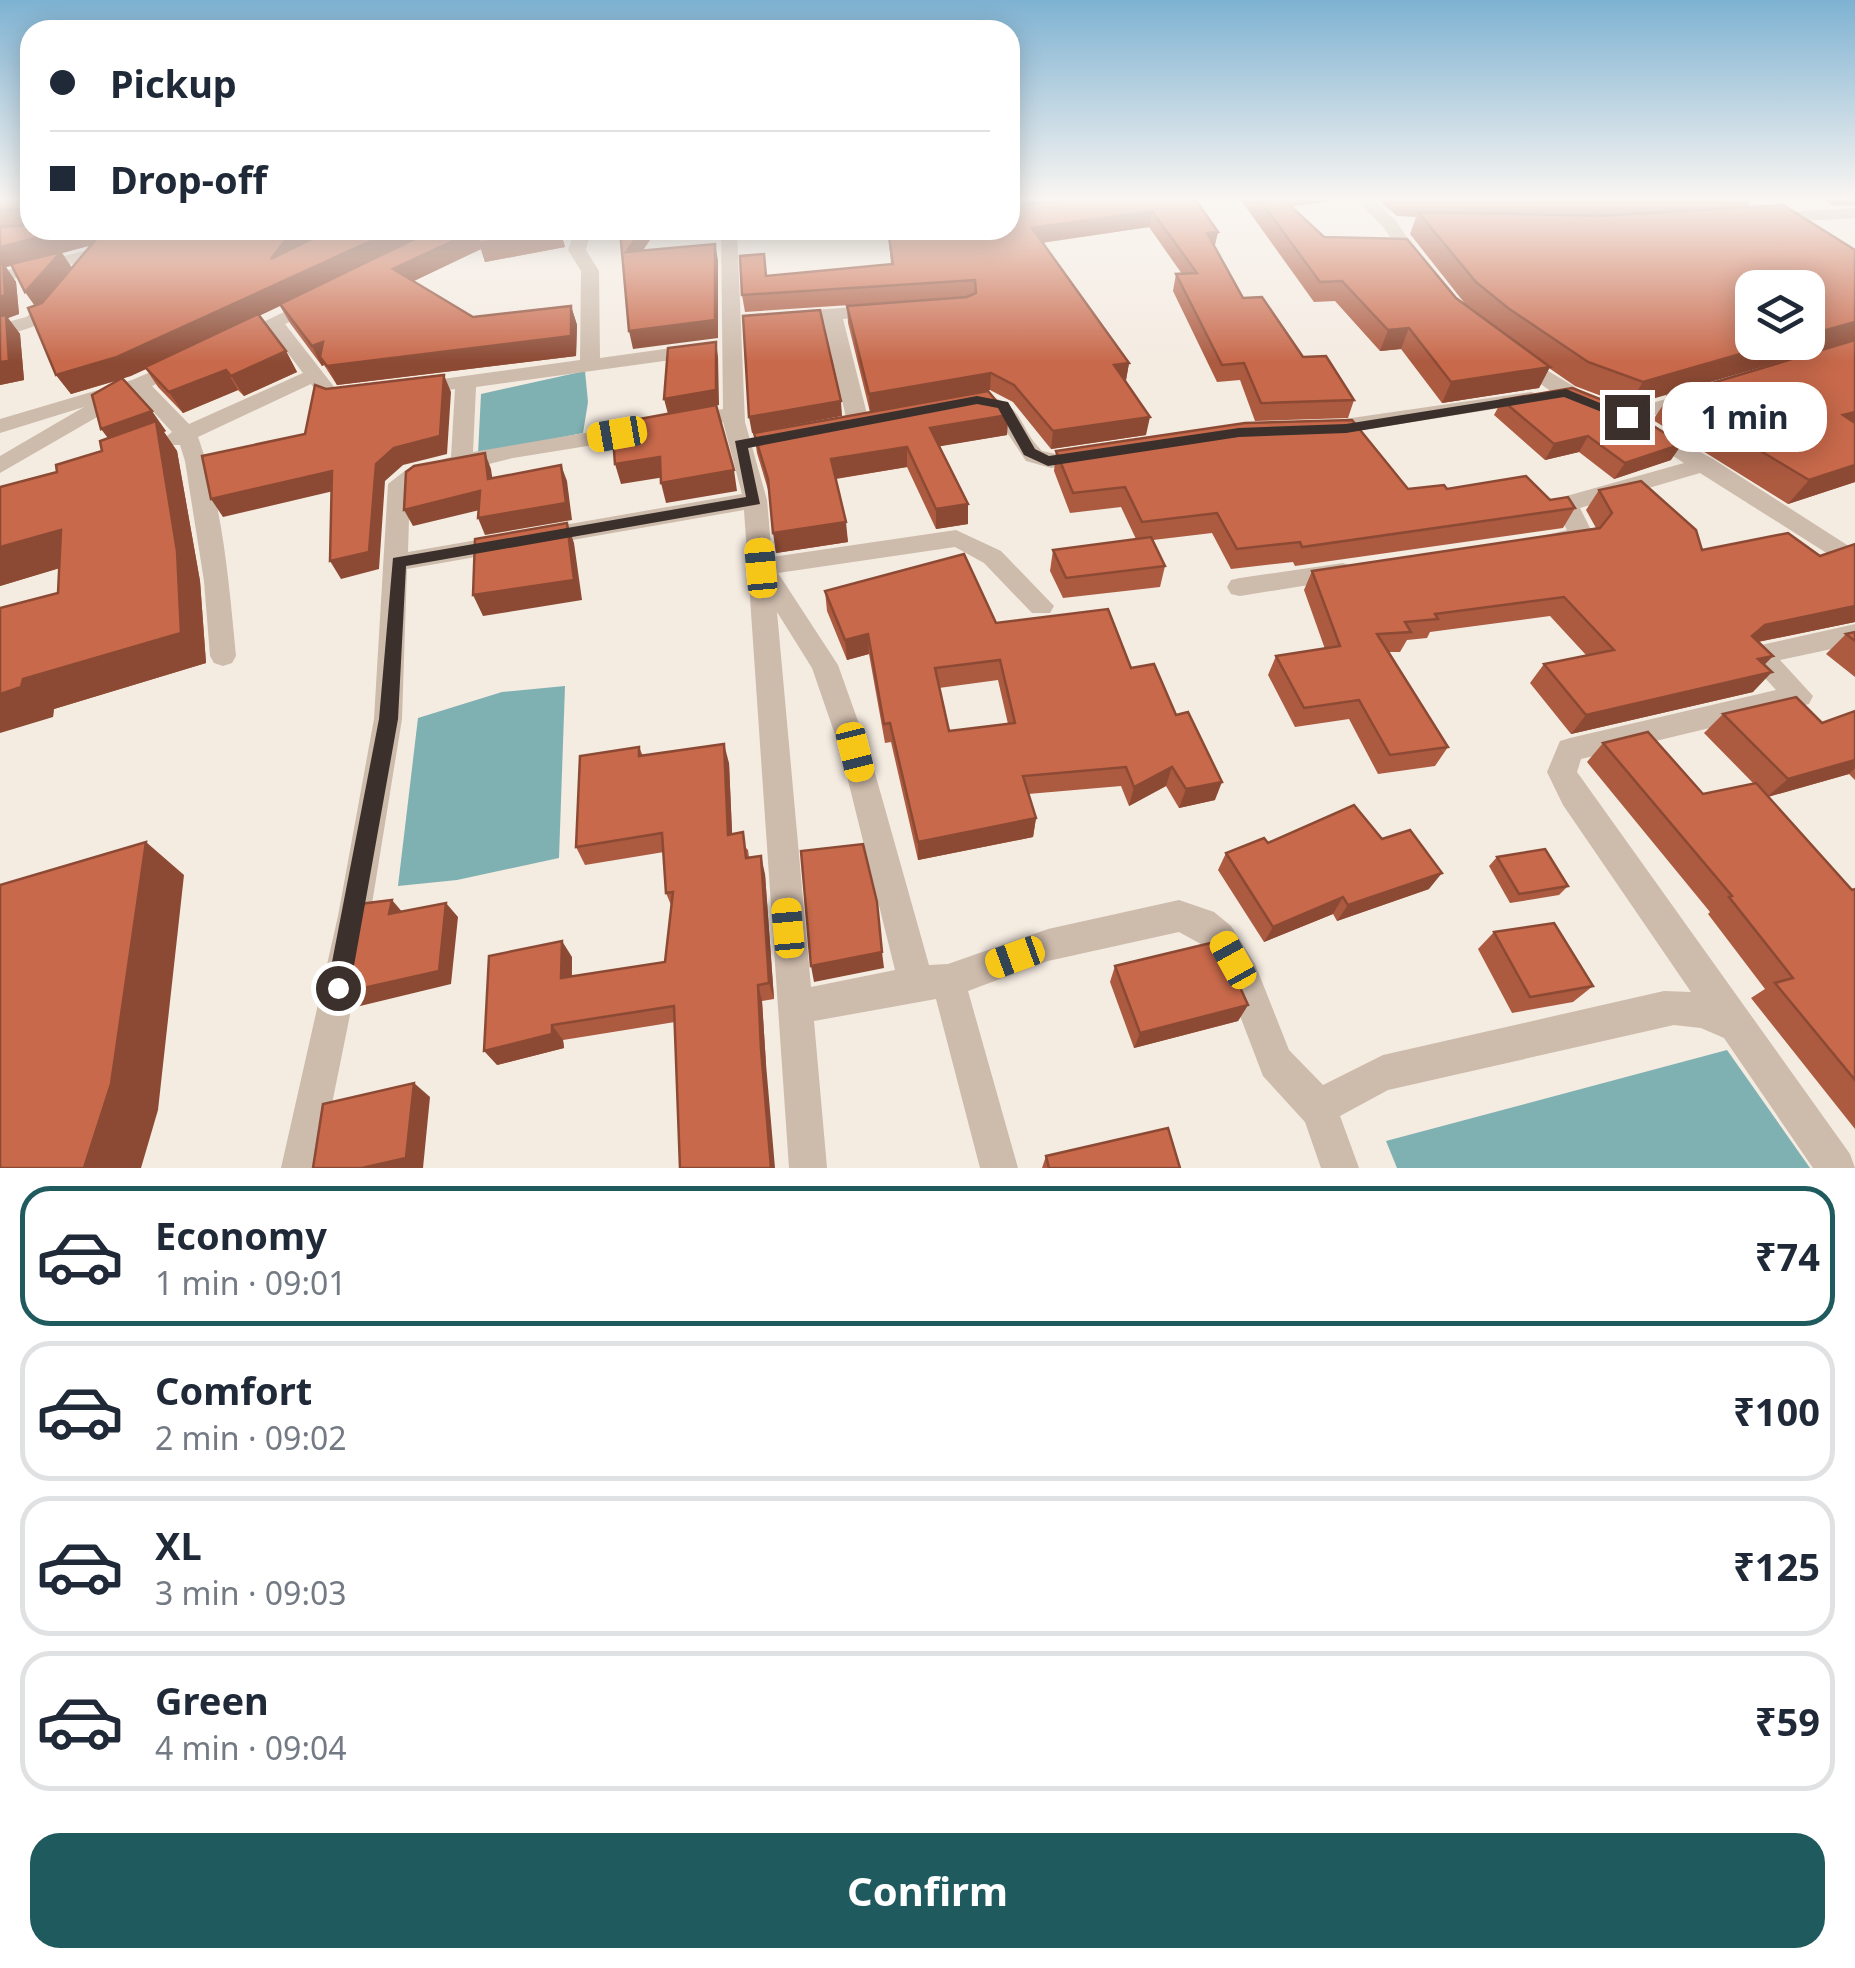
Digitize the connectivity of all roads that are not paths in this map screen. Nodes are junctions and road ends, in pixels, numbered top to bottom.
1 (94, 254) edge
2 (99, 254) edge
3 (579, 254) edge
4 (734, 254) edge
5 (1416, 254) edge
6 (0, 276) edge
7 (1433, 284) edge
8 (332, 296) edge
9 (908, 308) edge
10 (832, 315) junction
11 (274, 322) junction
12 (742, 328) junction
13 (0, 330) edge
14 (1504, 349) edge
15 (590, 365) junction
16 (315, 375) junction
17 (466, 382) junction
18 (139, 384) junction
19 (1722, 388) edge
20 (1566, 393) junction
21 (943, 406) edge
22 (734, 413) junction
23 (1627, 417) junction
24 (858, 422) edge
25 (0, 426) edge
26 (1310, 430) edge
27 (186, 435) junction
28 (149, 449) edge
29 (1105, 452) edge
30 (462, 462) junction
31 (1705, 464) junction
32 (0, 466) edge
33 (755, 500) junction
34 (1522, 546) edge
35 (398, 562) junction
36 (1855, 562) edge
37 (761, 568) junction
38 (1372, 568) edge
39 (1240, 587) dead end
40 (1041, 606) dead end
41 (1855, 634) edge
42 (223, 656) dead end
43 (934, 982) junction
44 (795, 1007) junction
45 (1736, 1026) junction
46 (1318, 1108) junction
47 (300, 1168) edge
48 (808, 1168) edge
49 (999, 1168) edge
50 (1340, 1168) edge
51 (1836, 1168) edge

1 - 6 street
2 - 13 street
3 - 15 street
4 - 12 street
5 - 7 street
8 - 11 street
9 - 10 street
10 - 12 street
10 - 24 street
11 - 16 street
11 - 18 street
12 - 15 street
12 - 22 street
14 - 20 street
15 - 17 street
16 - 17 street
16 - 27 street
17 - 30 street
18 - 25 street
18 - 27 street
18 - 32 street
19 - 23 street
20 - 23 street
20 - 26 street
21 - 29 street
22 - 30 street
22 - 33 street
23 - 31 street
27 - 28 street
27 - 42 street
30 - 35 street
31 - 34 street
31 - 36 street
33 - 35 street
33 - 37 street
35 - 47 street
37 - 40 street
37 - 43 street
37 - 44 street
38 - 39 street
41 - 45 street
43 - 44 street
43 - 46 street
43 - 49 street
44 - 48 street
45 - 46 street
45 - 51 street
46 - 50 street

